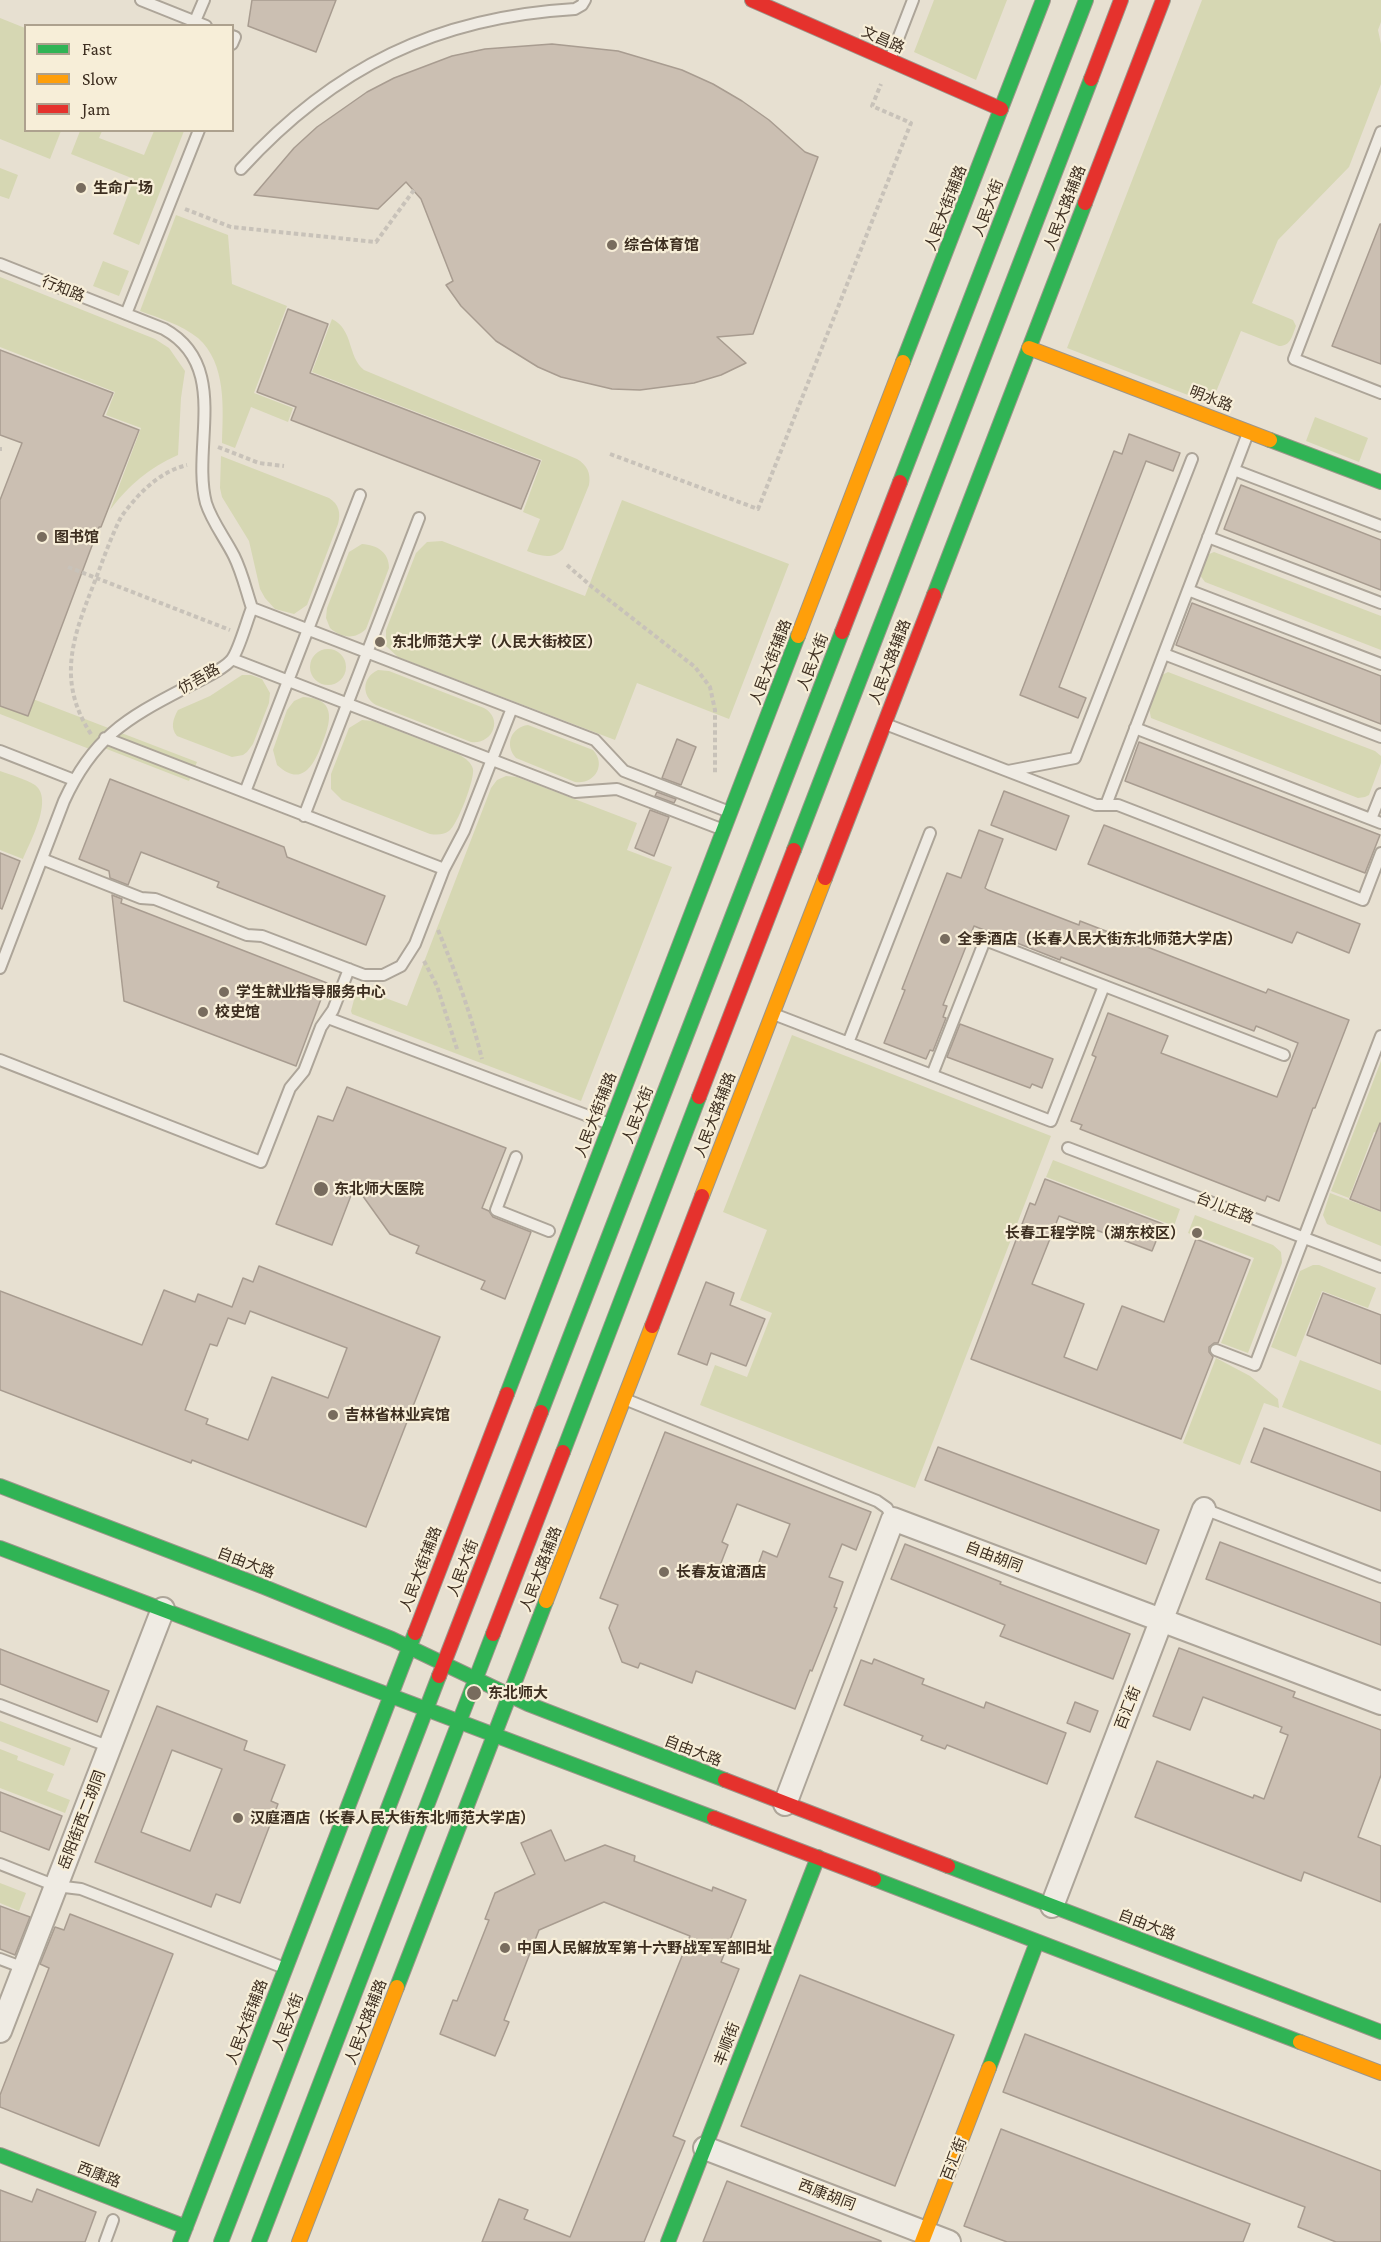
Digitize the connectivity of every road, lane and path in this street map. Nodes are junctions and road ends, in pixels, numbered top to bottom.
1 (141, 0) edge
2 (204, 0) edge
3 (585, 0) edge
4 (752, 0) edge
5 (913, 0) edge
6 (1043, 0) edge
7 (1086, 0) edge
8 (1121, 0) edge
9 (1163, 0) edge
10 (201, 23) edge
11 (890, 60) junction
12 (1001, 109) junction
13 (198, 132) edge
14 (1381, 132) edge
15 (241, 169) dead end
16 (414, 190) dead end
17 (170, 203) junction
18 (0, 264) edge
19 (126, 314) junction
20 (1029, 348) junction
21 (1381, 393) edge
22 (1248, 431) junction
23 (203, 441) junction
24 (610, 453) dead end
25 (1192, 459) dead end
26 (202, 461) junction
27 (284, 466) dead end
28 (1234, 470) junction
29 (1381, 482) edge
30 (360, 495) dead end
31 (419, 518) dead end
32 (1381, 526) edge
33 (1208, 537) junction
34 (567, 565) dead end
35 (68, 567) dead end
36 (96, 578) junction
37 (1188, 590) junction
38 (1381, 603) edge
39 (252, 608) junction
40 (308, 629) junction
41 (242, 634) junction
42 (367, 652) junction
43 (1164, 654) junction
44 (232, 660) junction
45 (1381, 664) edge
46 (288, 681) junction
47 (347, 704) junction
48 (512, 708) junction
49 (884, 723) junction
50 (1136, 728) junction
51 (1381, 737) edge
52 (102, 742) junction
53 (0, 751) edge
54 (492, 760) junction
55 (1008, 771) junction
56 (74, 780) junction
57 (245, 792) junction
58 (1381, 794) edge
59 (1106, 805) junction
60 (713, 806) junction
61 (730, 812) junction
62 (304, 816) junction
63 (1376, 821) edge
64 (724, 830) junction
65 (930, 833) dead end
66 (1381, 853) edge
67 (42, 859) junction
68 (444, 869) junction
69 (429, 909) junction
70 (415, 944) junction
71 (0, 968) edge
72 (349, 969) junction
73 (1104, 986) junction
74 (772, 1014) junction
75 (328, 1018) junction
76 (1381, 1036) edge
77 (848, 1043) junction
78 (1284, 1055) dead end
79 (0, 1060) edge
80 (461, 1068) junction
81 (932, 1075) junction
82 (486, 1078) junction
83 (610, 1125) junction
84 (1068, 1148) dead end
85 (516, 1157) dead end
86 (549, 1231) dead end
87 (1304, 1238) junction
88 (1381, 1267) edge
89 (1216, 1350) dead end
90 (624, 1399) junction
91 (0, 1486) edge
92 (1204, 1509) joint
93 (893, 1519) junction
94 (0, 1548) edge
95 (1381, 1577) edge
96 (164, 1609) junction
97 (1162, 1620) junction
98 (409, 1647) junction
99 (444, 1664) junction
100 (476, 1679) junction
101 (390, 1695) junction
102 (509, 1696) junction
103 (1381, 1703) edge
104 (0, 1705) edge
105 (427, 1708) junction
106 (460, 1721) junction
107 (495, 1734) junction
108 (110, 1747) junction
109 (785, 1804) junction
110 (818, 1857) junction
111 (0, 1864) edge
112 (56, 1886) junction
113 (1052, 1906) junction
114 (1037, 1942) junction
115 (0, 1959) edge
116 (24, 1968) junction
117 (285, 1968) junction
118 (0, 2031) edge
119 (1381, 2032) edge
120 (1381, 2073) edge
121 (705, 2148) junction
122 (0, 2155) edge
123 (113, 2220) dead end
124 (186, 2227) junction
125 (924, 2237) edge
126 (105, 2242) edge
127 (180, 2242) edge
128 (221, 2242) edge
129 (259, 2242) edge
130 (299, 2242) edge
131 (668, 2242) edge
132 (949, 2242) edge

1 - 10 lane
2 - 10 lane
3 - 15 lane
4 - 11 main road, 文昌路
5 - 11 lane
6 - 12 main road, 人民大街辅路
7 - 99 main road, 人民大街
8 - 100 main road
9 - 20 main road, 人民大路辅路
11 - 12 main road, 文昌路
11 - 24 path
12 - 61 main road, 人民大街辅路
13 - 17 lane
14 - 21 lane
16 - 17 path
17 - 19 lane
18 - 19 lane, 行知路
19 - 23 lane
20 - 22 main road, 明水路
20 - 49 main road, 人民大路辅路
22 - 28 lane
22 - 29 main road, 明水路
23 - 26 lane
23 - 27 path
25 - 55 lane
26 - 36 path
26 - 39 lane
28 - 32 lane
28 - 33 lane
30 - 40 lane
31 - 42 lane
33 - 37 lane
33 - 38 lane
34 - 60 path
35 - 36 path
36 - 41 path
36 - 52 path
37 - 43 lane
37 - 45 lane
39 - 40 lane
39 - 41 lane, 仿吾路
40 - 42 lane
40 - 46 lane
41 - 44 lane, 仿吾路
42 - 47 lane
42 - 48 lane
43 - 50 lane
43 - 51 lane
44 - 46 lane
44 - 52 lane, 仿吾路
46 - 47 lane
46 - 57 lane
47 - 54 lane
47 - 62 lane
48 - 54 lane
48 - 60 lane
49 - 55 lane
49 - 74 main road, 人民大路辅路
50 - 59 lane
50 - 63 lane
52 - 56 lane, 仿吾路
52 - 57 lane
53 - 56 lane
54 - 64 lane
54 - 68 lane
55 - 59 lane
56 - 67 lane, 仿吾路
57 - 62 lane
58 - 63 lane
59 - 66 lane
60 - 61 lane
61 - 64 main road, 人民大街辅路
62 - 68 lane
64 - 83 main road, 人民大街辅路
65 - 77 lane
67 - 71 lane, 仿吾路
67 - 72 lane
68 - 69 lane
69 - 70 lane
69 - 82 path
70 - 72 lane
70 - 80 path
72 - 75 lane
73 - 78 lane
73 - 81 lane
73 - 81 lane
74 - 77 lane
74 - 90 main road, 人民大路辅路
75 - 79 lane
75 - 80 lane
76 - 87 lane
77 - 81 lane
80 - 82 lane
82 - 83 lane
83 - 98 main road, 人民大街辅路
84 - 87 lane, 台儿庄路
85 - 86 lane
87 - 88 lane, 台儿庄路
87 - 89 lane
90 - 93 lane
90 - 102 main road, 人民大路辅路
91 - 98 main road, 自由大路
92 - 95 lane
92 - 97 street, 百汇街
93 - 97 street, 自由胡同
93 - 109 street
94 - 96 main road
96 - 101 main road
96 - 108 street, 岳阳街西二胡同
97 - 103 street, 自由胡同
97 - 113 street, 百汇街
98 - 99 main road, 自由大路
98 - 101 main road, 人民大街辅路
99 - 100 main road, 自由大路
99 - 105 main road, 人民大街
100 - 102 main road, 自由大路
100 - 106 main road
101 - 105 main road
101 - 117 main road, 人民大街辅路
102 - 107 main road, 人民大路辅路
102 - 109 main road, 自由大路
104 - 108 lane
105 - 106 main road
105 - 128 main road, 人民大街
106 - 107 main road
106 - 129 main road
107 - 110 main road
107 - 130 main road, 人民大路辅路
108 - 112 street, 岳阳街西二胡同
109 - 113 main road, 自由大路
110 - 114 main road
110 - 121 main road, 丰顺街
111 - 112 lane
112 - 116 street, 岳阳街西二胡同
112 - 117 lane
113 - 119 main road, 自由大路
114 - 120 main road
114 - 125 main road, 百汇街
115 - 116 lane
116 - 118 street, 岳阳街西二胡同
117 - 124 main road, 人民大街辅路
121 - 125 street, 西康胡同
121 - 131 main road, 丰顺街
122 - 124 main road, 西康路
123 - 126 lane
124 - 127 main road, 人民大街辅路
125 - 132 street, 西康胡同

